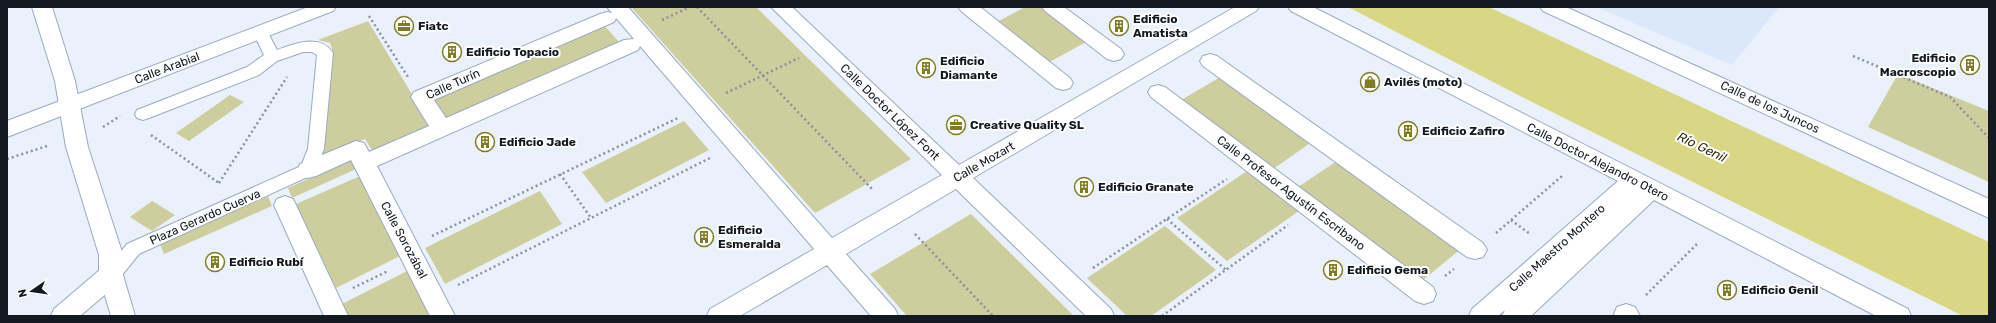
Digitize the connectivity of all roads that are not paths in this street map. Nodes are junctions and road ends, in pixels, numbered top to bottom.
1 (42, 7) edge
2 (326, 7) edge
3 (781, 7) edge
4 (968, 7) edge
5 (1052, 7) edge
6 (1249, 7) edge
7 (1298, 7) edge
8 (1556, 8) edge
9 (612, 12) edge
10 (261, 32) junction
11 (631, 45) dead end
12 (1114, 54) dead end
13 (272, 57) junction
14 (1210, 61) dead end
15 (1063, 83) dead end
16 (1158, 92) dead end
17 (70, 105) junction
18 (143, 114) dead end
19 (7, 129) edge
20 (442, 129) junction
21 (364, 163) junction
22 (308, 170) junction
23 (958, 177) junction
24 (1643, 184) junction
25 (285, 205) dead end
26 (1989, 209) edge
27 (1475, 250) dead end
28 (830, 251) junction
29 (111, 275) junction
30 (1424, 294) dead end
31 (439, 307) edge
32 (332, 308) edge
33 (63, 316) edge
34 (124, 316) edge
35 (719, 316) edge
36 (886, 316) edge
37 (1102, 316) edge
38 (1481, 316) edge
39 (1514, 316) edge
40 (1899, 316) edge

1 - 17 street
2 - 10 street, Calle Arabial
3 - 23 street, Calle Doctor López Font
4 - 15 street
5 - 12 street
6 - 23 street, Calle Mozart
7 - 24 street, Calle Doctor Alejandro Otero
8 - 26 street, Calle de los Juncos
9 - 20 street, Calle Turín
9 - 28 street
10 - 13 lane
10 - 17 street, Calle Arabial
11 - 20 street
13 - 18 lane
13 - 22 lane
14 - 27 street
16 - 30 street, Calle Profesor Agustín Escribano
17 - 19 street, Calle Arabial
17 - 29 street
20 - 21 street
21 - 22 street
21 - 31 street, Calle Sorozábal
22 - 29 lane, Plaza Gerardo Cuerva
23 - 28 street, Calle Mozart
23 - 37 street, Calle Doctor López Font
24 - 38 street, Calle Maestro Montero
24 - 39 street, Calle Maestro Montero
24 - 40 street, Calle Doctor Alejandro Otero
25 - 32 street
28 - 35 street, Calle Mozart
28 - 36 street
29 - 33 street, Plaza Gerardo Cuerva
29 - 34 street

